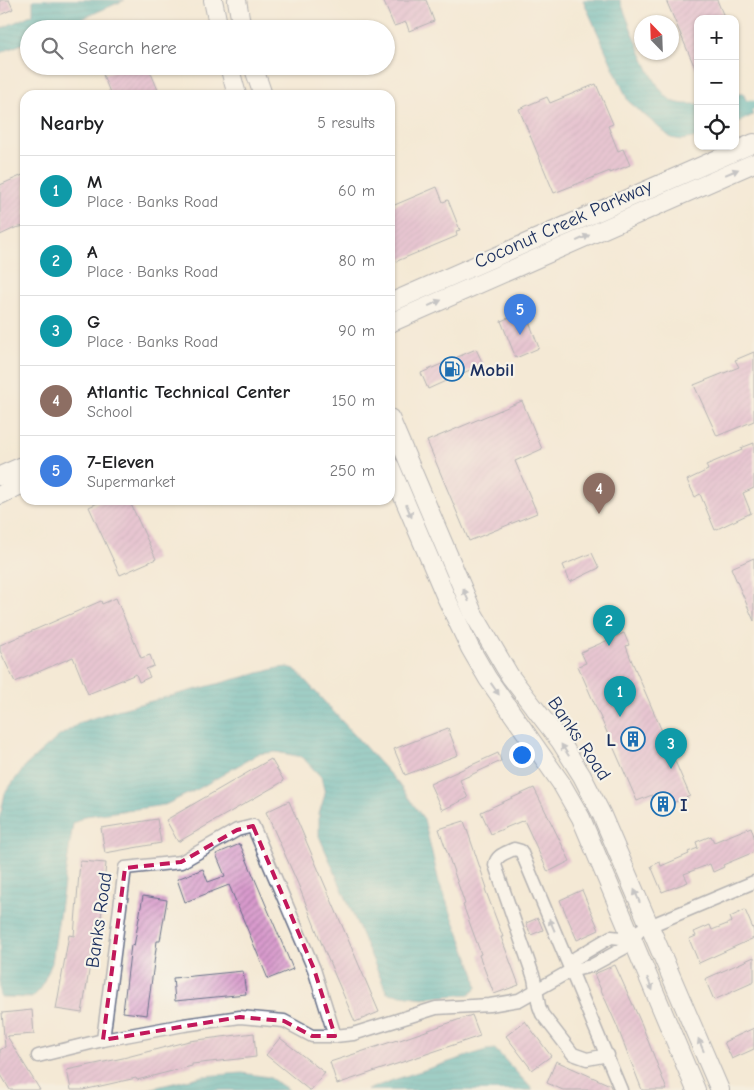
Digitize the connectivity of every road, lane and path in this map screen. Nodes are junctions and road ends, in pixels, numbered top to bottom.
1 (213, 0) edge
2 (237, 0) edge
3 (217, 20) edge
4 (240, 20) edge
5 (231, 75) edge
6 (256, 75) edge
7 (236, 90) edge
8 (261, 90) edge
9 (754, 143) edge
10 (754, 163) edge
11 (395, 301) edge
12 (395, 321) edge
13 (395, 430) edge
14 (20, 467) edge
15 (0, 476) edge
16 (395, 478) edge
17 (20, 485) edge
18 (0, 495) edge
19 (754, 882) edge
20 (640, 931) junction
21 (570, 971) junction
22 (536, 990) junction
23 (335, 1036) junction
24 (103, 1040) junction
25 (608, 1055) junction
26 (38, 1056) dead end
27 (621, 1090) edge
28 (696, 1090) edge
29 (720, 1090) edge

1 - 3 street
2 - 4 street
5 - 7 street
6 - 8 street
9 - 11 street, Coconut Creek Parkway
12 -> 10 street, Coconut Creek Parkway
20 -> 13 street, Banks Road
14 - 15 street
16 -> 20 street, Banks Road
17 - 18 street
19 - 20 street
20 - 21 street
20 -> 28 street, Banks Road
29 -> 20 street, Banks Road
21 - 22 street
21 -> 22 street
21 - 25 street
22 - 23 street
22 - 25 street
23 - 24 street
23 - 24 street, Banks Road
24 - 26 street
25 - 27 street

